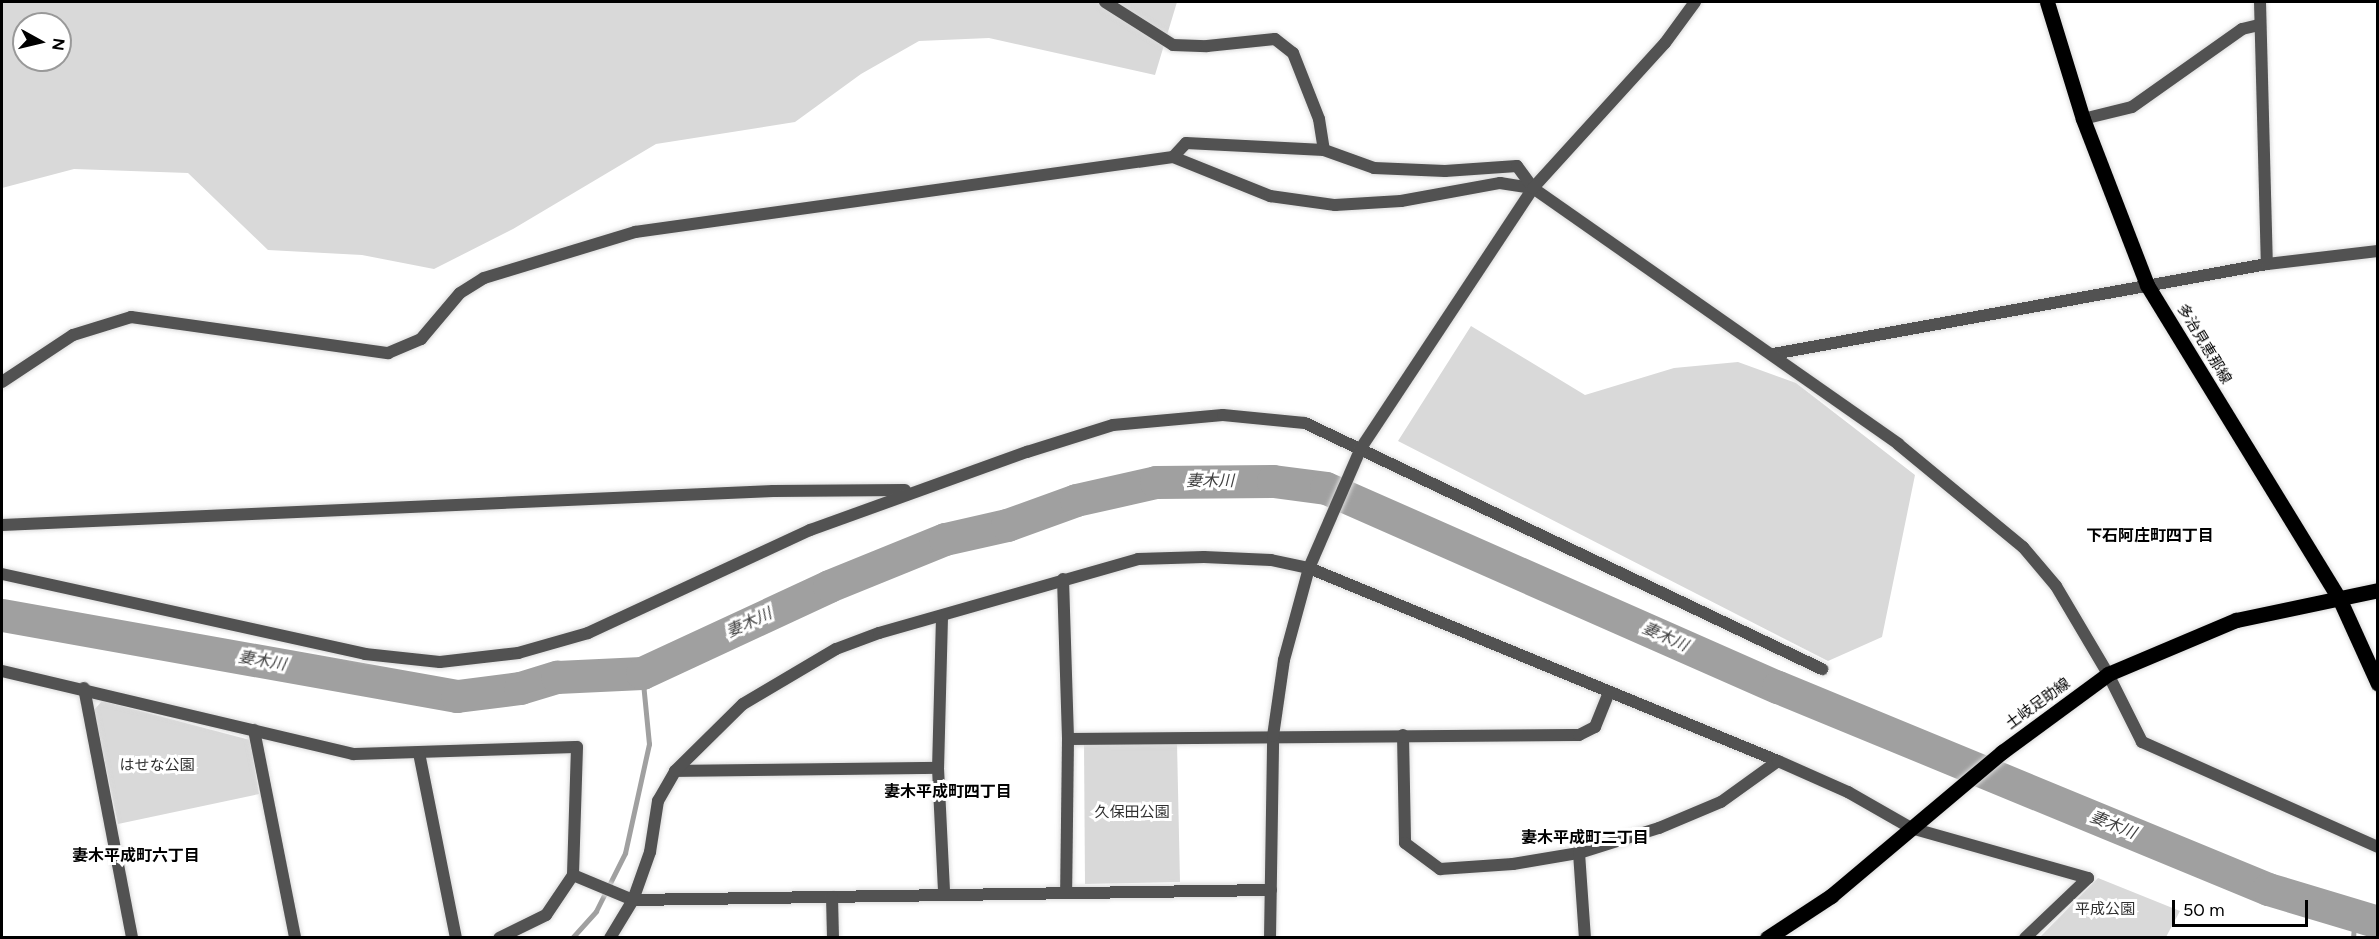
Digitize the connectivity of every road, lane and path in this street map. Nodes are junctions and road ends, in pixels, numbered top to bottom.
1 (1105, 2) edge
2 (1695, 2) edge
3 (2047, 2) edge
4 (2260, 2) edge
5 (2260, 25) junction
6 (2083, 119) junction
7 (1324, 150) junction
8 (1173, 157) junction
9 (1533, 188) junction
10 (2378, 251) edge
11 (2267, 264) junction
12 (2147, 285) junction
13 (1773, 354) junction
14 (2, 382) edge
15 (1361, 448) junction
16 (915, 490) junction
17 (2, 525) edge
18 (1309, 568) junction
19 (2, 574) edge
20 (1063, 579) junction
21 (2378, 590) edge
22 (2339, 598) junction
23 (942, 617) junction
24 (1822, 669) dead end
25 (2, 671) edge
26 (2102, 679) junction
27 (2378, 684) edge
28 (84, 688) junction
29 (1608, 694) junction
30 (254, 730) junction
31 (1403, 735) junction
32 (1273, 736) junction
33 (1068, 739) junction
34 (418, 753) junction
35 (1778, 761) junction
36 (938, 768) junction
37 (675, 771) junction
38 (1911, 828) junction
39 (2378, 847) edge
40 (1579, 853) junction
41 (573, 875) junction
42 (1271, 890) junction
43 (944, 892) junction
44 (1066, 893) junction
45 (832, 897) junction
46 (633, 900) junction
47 (132, 938) edge
48 (295, 938) edge
49 (456, 938) edge
50 (499, 938) edge
51 (610, 938) edge
52 (833, 938) edge
53 (1270, 938) edge
54 (1585, 938) edge
55 (1767, 938) edge
56 (2025, 938) edge

1 - 7 street
2 - 9 street
3 - 6 main road, 多治見恵那線
4 - 5 street
5 - 6 street
5 - 11 street
6 - 12 main road, 多治見恵那線
7 - 8 street
7 - 9 street
8 - 9 street
8 - 14 street
9 - 13 street
9 - 15 street
10 - 11 street
11 - 12 street
12 - 13 street
12 - 22 main road, 多治見恵那線
13 - 26 street
15 - 16 street
15 - 18 street
15 - 24 street
16 - 17 street
16 - 19 street
18 - 20 street
18 - 29 street
18 - 32 street
20 - 23 street
20 - 33 street
21 - 22 main road, 土岐足助線
22 - 26 main road, 土岐足助線
22 - 27 main road, 多治見恵那線
23 - 36 street
23 - 37 street
25 - 28 street
26 - 38 main road, 土岐足助線
26 - 39 street
28 - 30 street
28 - 47 street
29 - 31 street
29 - 35 street
30 - 34 street
30 - 48 street
31 - 32 street
31 - 40 street
32 - 33 street
32 - 42 street
33 - 44 street
34 - 41 street
34 - 49 street
35 - 38 street
35 - 40 street
36 - 37 street
36 - 43 street
37 - 46 street
38 - 55 main road, 土岐足助線
38 - 56 street
40 - 54 street
41 - 46 street
41 - 50 street
42 - 44 street
42 - 53 street
43 - 44 street
43 - 45 street
45 - 46 street
45 - 52 street
46 - 51 street

